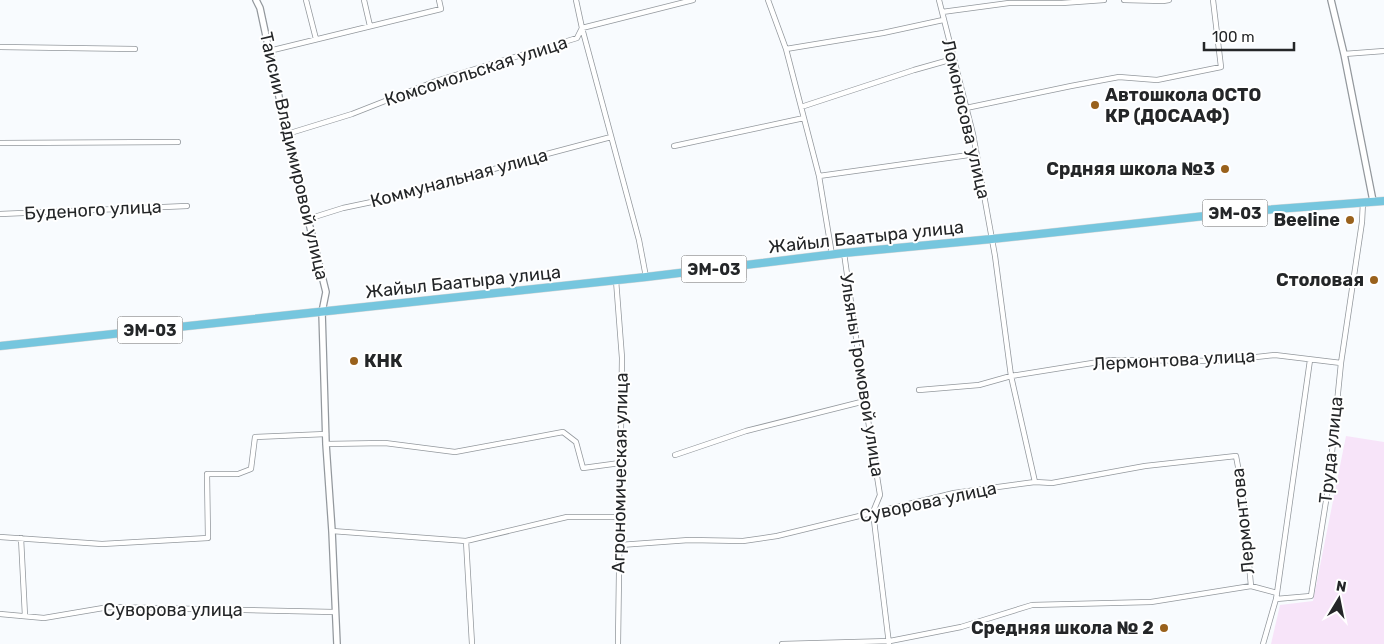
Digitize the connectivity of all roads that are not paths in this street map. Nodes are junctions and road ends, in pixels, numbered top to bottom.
1 (256, 0) edge
2 (306, 0) edge
3 (364, 0) edge
4 (439, 0) edge
5 (576, 0) edge
6 (693, 0) edge
7 (768, 0) edge
8 (939, 0) edge
9 (1104, 0) edge
10 (1124, 0) edge
11 (1169, 0) edge
12 (1213, 0) edge
13 (1332, 0) edge
14 (942, 12) junction
15 (944, 20) junction
16 (370, 26) junction
17 (582, 28) junction
18 (316, 39) junction
19 (0, 47) edge
20 (136, 49) dead end
21 (786, 49) junction
22 (269, 51) junction
23 (1384, 51) edge
24 (1344, 54) junction
25 (953, 58) junction
26 (801, 107) junction
27 (966, 108) junction
28 (804, 118) junction
29 (288, 134) junction
30 (611, 137) junction
31 (178, 142) dead end
32 (0, 143) edge
33 (674, 146) dead end
34 (976, 154) junction
35 (819, 176) junction
36 (1384, 200) edge
37 (1372, 201) junction
38 (1363, 202) junction
39 (187, 206) dead end
40 (0, 214) edge
41 (308, 219) junction
42 (992, 239) junction
43 (844, 253) junction
44 (832, 255) junction
45 (646, 277) junction
46 (616, 280) junction
47 (322, 312) junction
48 (0, 346) edge
49 (1310, 360) junction
50 (1341, 364) junction
51 (1011, 376) junction
52 (919, 390) dead end
53 (865, 401) junction
54 (326, 434) junction
55 (326, 444) junction
56 (675, 455) dead end
57 (1236, 456) joint
58 (620, 463) junction
59 (1035, 482) junction
60 (873, 512) junction
61 (620, 517) junction
62 (332, 531) junction
63 (0, 537) edge
64 (21, 538) junction
65 (466, 541) junction
66 (620, 544) junction
67 (1251, 586) junction
68 (1277, 593) junction
69 (1276, 599) junction
70 (334, 612) junction
71 (0, 614) edge
72 (24, 616) junction
73 (890, 642) edge
74 (337, 644) edge
75 (472, 644) edge
76 (618, 644) edge
77 (782, 644) edge
78 (1263, 644) edge

1 - 22 street, Таисии Владимировой улица
2 - 18 street
3 - 16 street
4 - 16 street
5 - 17 street
6 - 17 street, Комсомольская улица
7 - 21 street
8 - 14 street, Ломоносова улица
9 - 14 street
10 - 11 street
12 - 27 street
13 - 24 street
14 - 15 street, Ломоносова улица
15 - 21 street
15 - 25 street, Ломоносова улица
16 - 18 street
17 - 29 street, Комсомольская улица
17 - 30 street
18 - 22 street
19 - 20 street
21 - 26 street
22 - 29 street, Таисии Владимировой улица
23 - 24 street
24 - 37 street
25 - 26 street
25 - 27 street, Ломоносова улица
26 - 28 street
27 - 34 street, Ломоносова улица
28 - 33 street
28 - 35 street
29 - 41 street, Таисии Владимировой улица
30 - 41 street, Коммунальная улица
30 - 45 street
31 - 32 street
34 - 35 street
34 - 42 street, Ломоносова улица
35 - 44 street
36 - 37 highway, Жайыл Баатыра улица / ЭМ-03
37 - 38 highway, Жайыл Баатыра улица / ЭМ-03
38 - 42 highway, Жайыл Баатыра улица / ЭМ-03
38 - 50 street, Труда улица
39 - 40 street, Буденого улица
41 - 47 street, Таисии Владимировой улица
42 - 43 highway, Жайыл Баатыра улица / ЭМ-03
42 - 51 street, Ломоносова улица
43 - 44 highway, Жайыл Баатыра улица / ЭМ-03
43 - 53 street, Ульяны Громовой улица
44 - 45 highway, Жайыл Баатыра улица / ЭМ-03
45 - 46 highway, Жайыл Баатыра улица / ЭМ-03
46 - 47 highway, Жайыл Баатыра улица / ЭМ-03
46 - 58 street, Агрономическая улица
47 - 48 highway, ЭМ-03
47 - 54 street, Таисии Владимировой улица
49 - 50 street, Лермонтова улица
49 - 51 street, Лермонтова улица
49 - 68 street
50 - 69 street, Труда улица
51 - 52 street, Лермонтова улица
51 - 59 street, Ломоносова улица
53 - 56 street
53 - 60 street, Ульяны Громовой улица
54 - 55 street
54 - 64 street
55 - 58 street
55 - 62 street
57 - 59 street, Суворова улица
57 - 67 street, Лермонтова
58 - 61 street, Агрономическая улица
59 - 60 street, Суворова улица
60 - 66 street, Суворова улица
60 - 73 street, Ульяны Громовой улица
61 - 65 street
61 - 66 street, Агрономическая улица
62 - 65 street
62 - 70 street
63 - 64 street
64 - 72 street
65 - 75 street
66 - 76 street, Агрономическая улица
67 - 68 street
67 - 73 street
68 - 69 street
69 - 78 street
70 - 72 street, Суворова улица
70 - 74 street
71 - 72 street, Суворова улица
73 - 77 street

